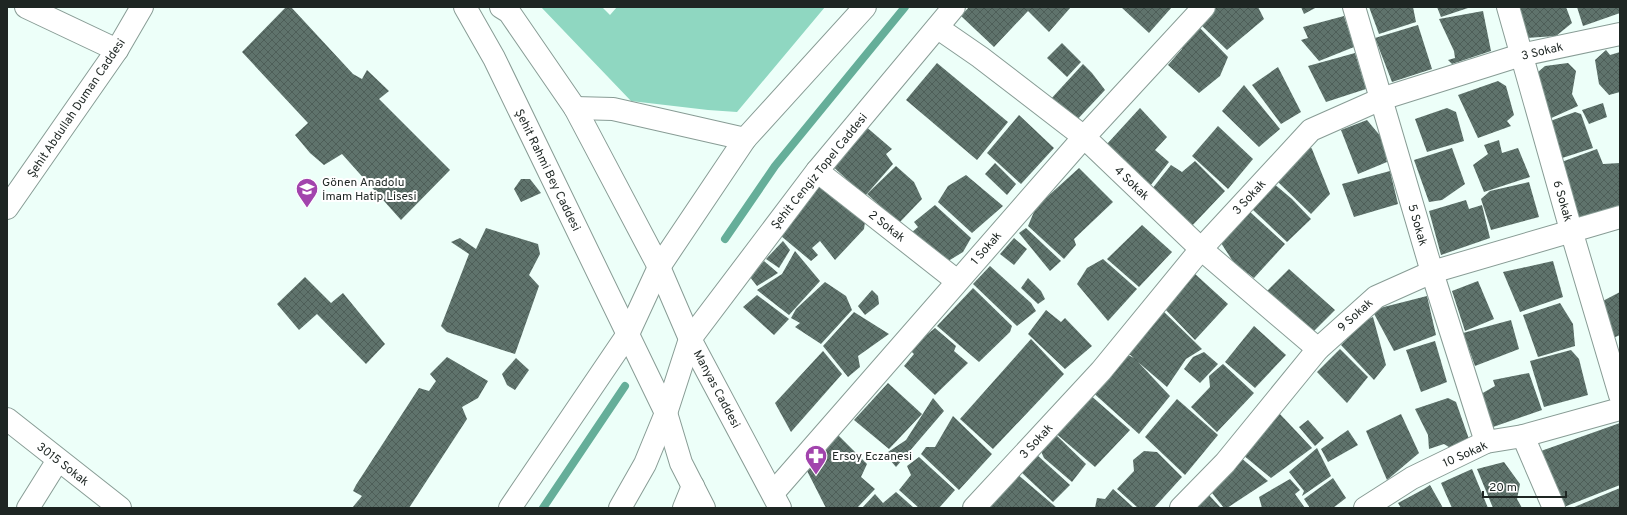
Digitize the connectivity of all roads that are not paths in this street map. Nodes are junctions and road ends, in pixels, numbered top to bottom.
1 (26, 7) edge
2 (142, 7) edge
3 (465, 7) edge
4 (501, 7) edge
5 (865, 7) edge
6 (954, 7) edge
7 (1204, 7) edge
8 (1354, 7) edge
9 (1508, 7) edge
10 (938, 28) junction
11 (1620, 34) edge
12 (116, 50) junction
13 (1522, 56) junction
14 (1381, 98) junction
15 (575, 108) junction
16 (1084, 137) junction
17 (745, 138) junction
18 (817, 171) junction
19 (7, 208) edge
20 (1620, 216) edge
21 (1571, 230) junction
22 (1201, 249) junction
23 (659, 267) junction
24 (1432, 272) junction
25 (957, 281) junction
26 (628, 334) junction
27 (690, 339) junction
28 (1318, 349) junction
29 (1620, 395) edge
30 (1620, 409) edge
31 (666, 413) junction
32 (7, 419) edge
33 (1523, 436) junction
34 (1486, 442) junction
35 (58, 460) junction
36 (692, 486) junction
37 (776, 501) edge
38 (28, 508) edge
39 (120, 508) edge
40 (510, 508) edge
41 (620, 508) edge
42 (684, 508) edge
43 (704, 508) edge
44 (974, 508) edge
45 (1181, 508) edge
46 (1365, 508) edge
47 (1554, 508) edge

1 - 12 street
2 - 12 street, Şehit Abdullah Duman Caddesi
3 - 26 street, Şehit Rahmi Bey Caddesi
4 - 15 street
5 - 17 street
6 - 10 street, Şehit Cengiz Topel Caddesi
7 - 16 street, 1 Sokak
8 - 14 street, 5 Sokak
9 - 13 street, 6 Sokak
10 - 16 street, 4 Sokak
10 - 18 street, Şehit Cengiz Topel Caddesi
11 - 13 street, 3 Sokak
12 - 19 street, Şehit Abdullah Duman Caddesi
13 - 14 street, 3 Sokak
13 - 21 street, 6 Sokak
14 - 22 street, 3 Sokak
14 - 24 street, 5 Sokak
15 - 17 street
15 - 23 street
16 - 22 street, 4 Sokak
16 - 25 street, 1 Sokak
17 - 23 street
18 - 25 street, 2 Sokak
18 - 27 street, Şehit Cengiz Topel Caddesi
20 - 21 street, 9 Sokak
21 - 24 street, 9 Sokak
21 - 29 street, 6 Sokak
22 - 28 street, 4 Sokak
22 - 44 street, 3 Sokak
23 - 26 street
23 - 27 street, Manyas Caddesi
24 - 28 street, 9 Sokak
24 - 34 street, 5 Sokak
25 - 37 street, 1 Sokak
26 - 31 street
26 - 40 street
27 - 31 street, Şehit Cengiz Topel Caddesi
27 - 37 street, Manyas Caddesi
28 - 45 street, 9 Sokak
30 - 33 street, 10 Sokak
31 - 36 street
31 - 41 street, Şehit Cengiz Topel Caddesi
32 - 35 street, 3015 Sokak
33 - 34 street, 10 Sokak
33 - 47 street
34 - 46 street, 10 Sokak
35 - 38 street
35 - 39 street, 3015 Sokak
36 - 42 street
36 - 43 street

